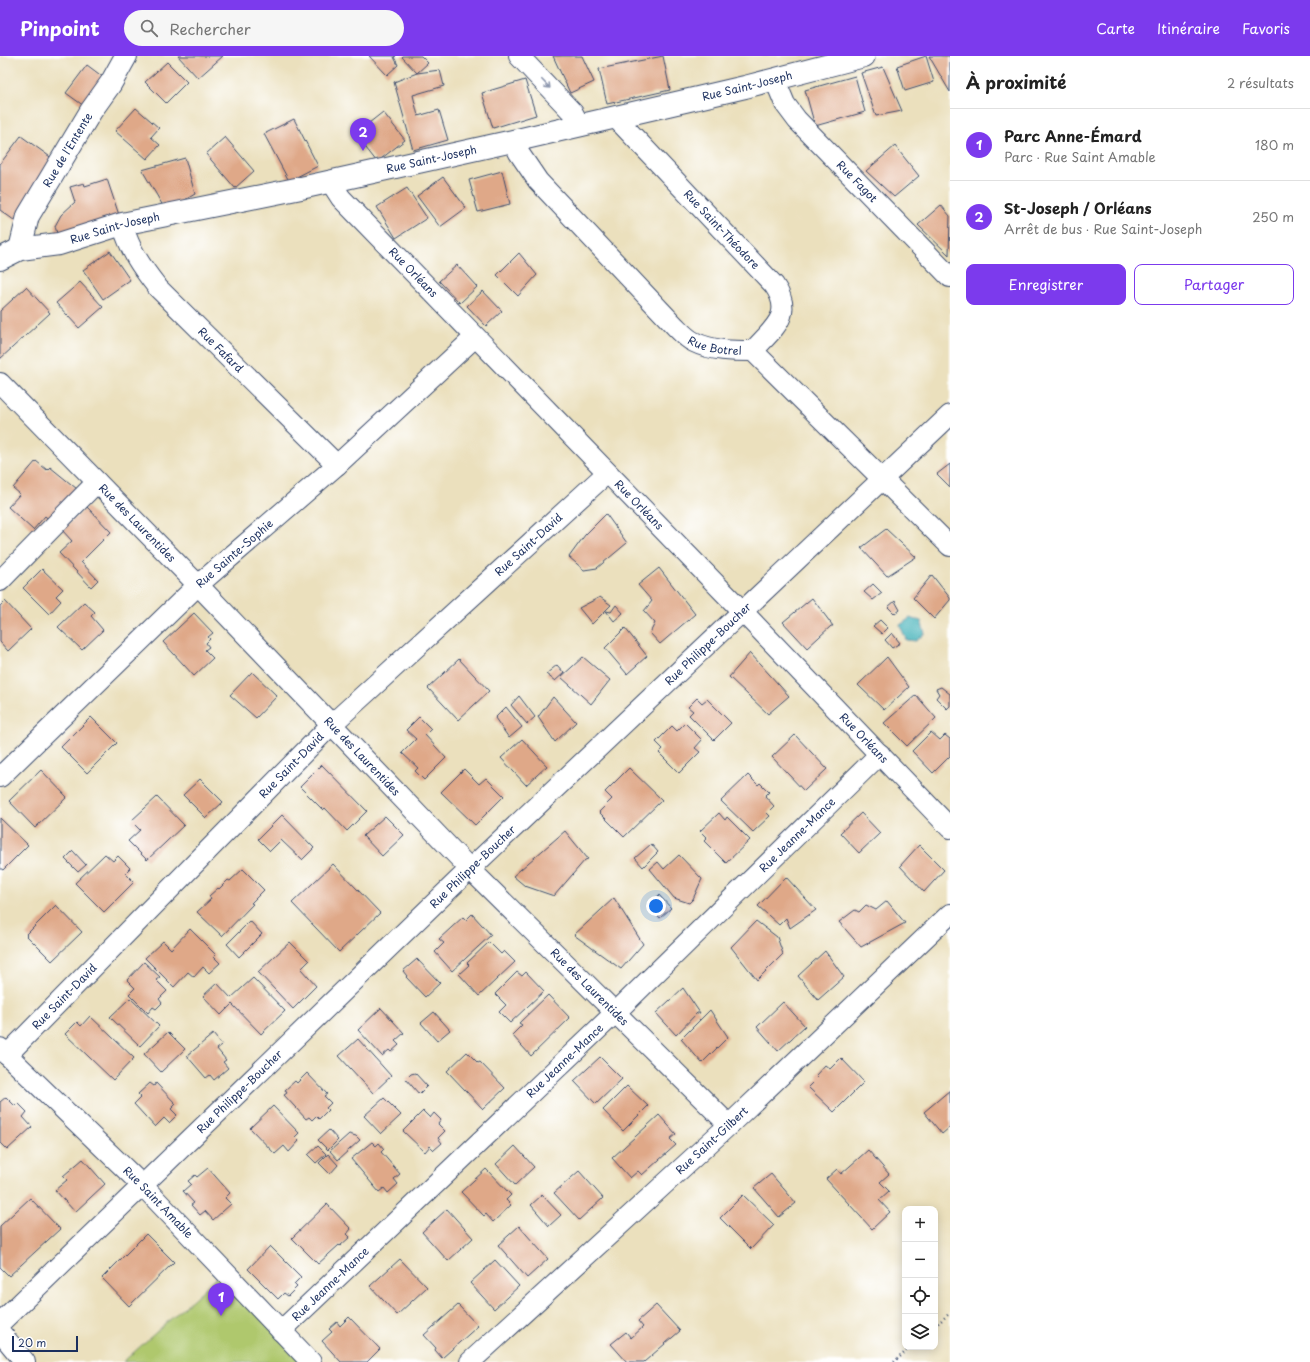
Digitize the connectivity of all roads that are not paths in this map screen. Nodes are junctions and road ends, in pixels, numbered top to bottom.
1 (126, 56) edge
2 (519, 56) edge
3 (864, 56) edge
4 (816, 62) edge
5 (775, 80) junction
6 (615, 117) junction
7 (580, 126) junction
8 (513, 141) junction
9 (330, 181) junction
10 (122, 224) junction
11 (20, 249) junction
12 (0, 259) edge
13 (950, 277) edge
14 (475, 337) junction
15 (753, 351) junction
16 (0, 383) edge
17 (950, 415) edge
18 (337, 464) junction
19 (607, 473) junction
20 (883, 478) junction
21 (97, 482) junction
22 (950, 546) edge
23 (0, 581) edge
24 (198, 585) junction
25 (742, 611) junction
26 (331, 725) junction
27 (880, 754) junction
28 (0, 777) edge
29 (950, 828) edge
30 (470, 869) junction
31 (950, 914) edge
32 (615, 1013) junction
33 (3, 1052) edge
34 (729, 1125) junction
35 (143, 1186) junction
36 (0, 1323) edge
37 (282, 1331) junction
38 (0, 1332) edge
39 (25, 1362) edge
40 (311, 1362) edge
41 (470, 1362) edge

1 - 11 street, Rue de l'Entente
2 -> 7 street
3 - 4 street, Rue Saint-Joseph
4 - 5 street, Rue Saint-Joseph
5 - 6 street, Rue Saint-Joseph
5 - 13 street, Rue Fagot
6 - 7 street, Rue Saint-Joseph
6 - 15 street, Rue Saint-Théodore
7 - 8 street, Rue Saint-Joseph
8 - 9 street, Rue Saint-Joseph
8 - 15 street, Rue Botrel
9 - 10 street, Rue Saint-Joseph
9 - 14 street, Rue Orléans
10 - 11 street, Rue Saint-Joseph
10 - 18 street, Rue Fafard
11 - 12 street, Rue Saint-Joseph
14 - 18 street, Rue Sainte-Sophie
14 - 19 street, Rue Orléans
15 - 20 street, Rue Botrel
16 - 21 street, Rue des Laurentides
17 - 20 street, Rue Philippe-Boucher
18 - 24 street, Rue Sainte-Sophie
19 - 25 street, Rue Orléans
19 - 26 street, Rue Saint-David
20 - 22 street, Rue Botrel
20 - 25 street, Rue Philippe-Boucher
21 - 23 street
21 - 24 street, Rue des Laurentides
24 - 26 street, Rue des Laurentides
24 - 28 street, Rue Sainte-Sophie
25 - 27 street, Rue Orléans
25 - 30 street, Rue Philippe-Boucher
26 - 30 street, Rue des Laurentides
26 - 33 street, Rue Saint-David
27 - 29 street, Rue Orléans
27 - 32 street, Rue Jeanne-Mance
30 - 32 street, Rue des Laurentides
30 - 35 street, Rue Philippe-Boucher
31 - 34 street, Rue Saint-Gilbert
32 - 34 street, Rue des Laurentides
32 - 37 street, Rue Jeanne-Mance
33 - 35 street, Rue Saint Amable
34 - 41 street, Rue Saint-Gilbert
35 - 36 street, Rue Philippe-Boucher
35 - 37 street, Rue Saint Amable
37 - 40 street, Rue Saint Amable
38 - 39 street

